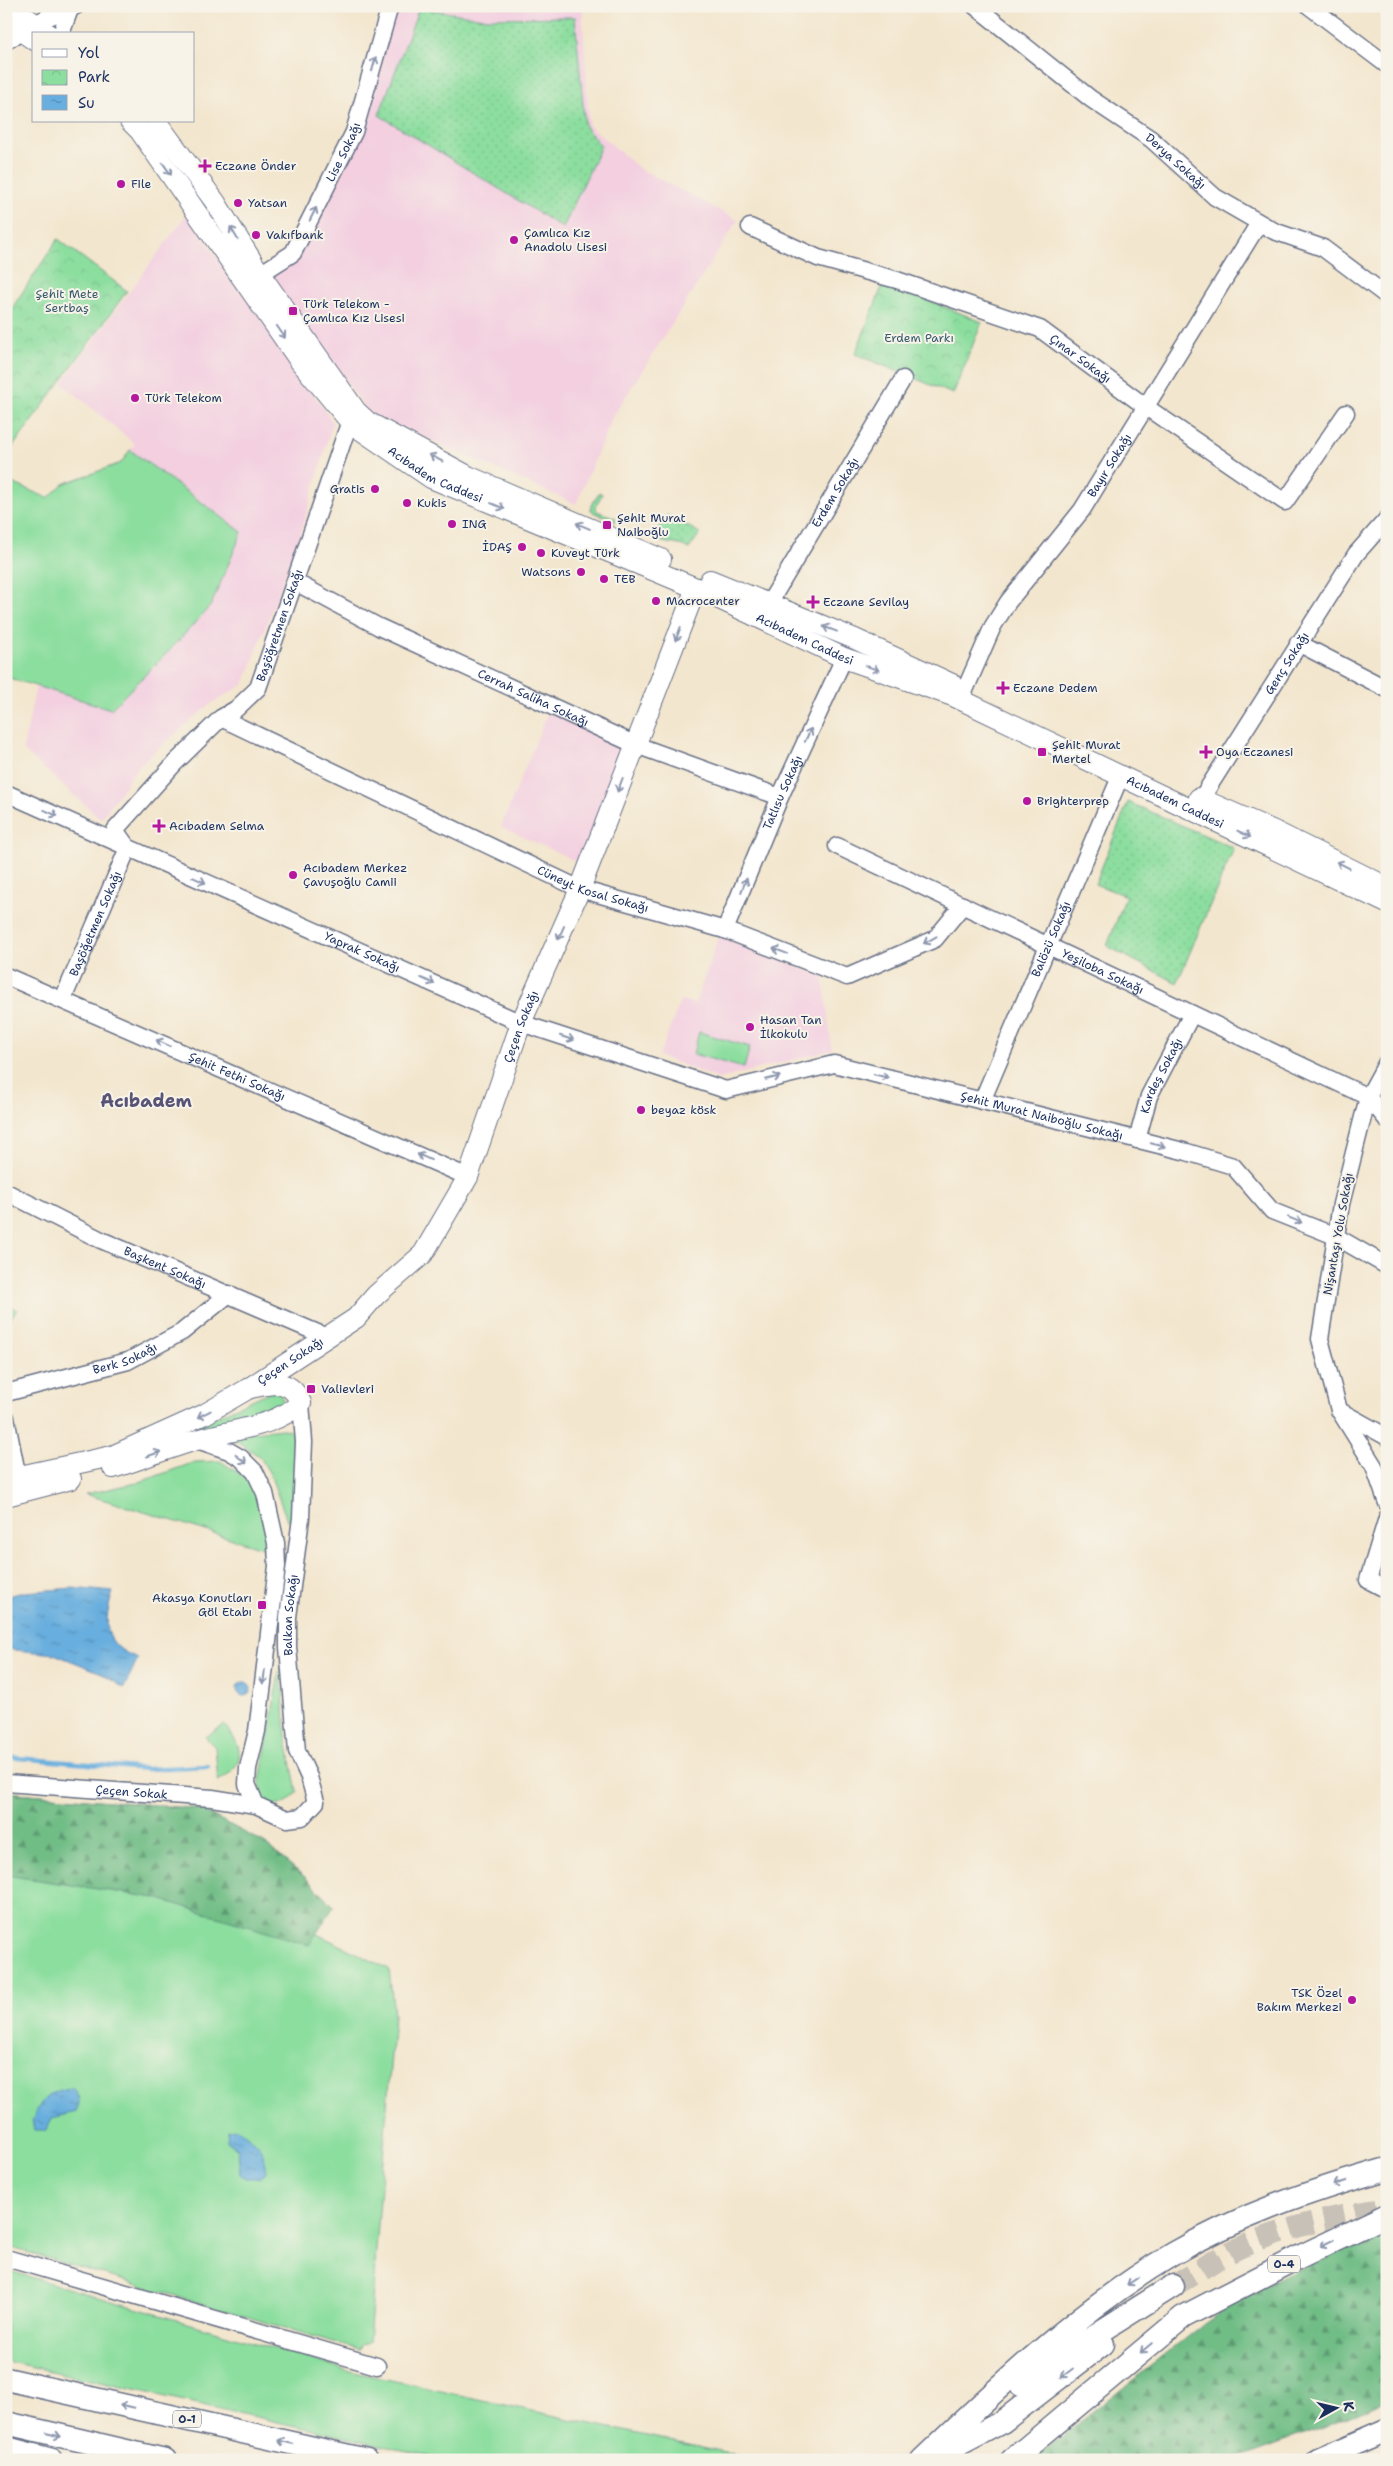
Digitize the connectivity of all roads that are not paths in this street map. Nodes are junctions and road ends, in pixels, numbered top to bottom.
1 (11, 6) edge
2 (390, 6) edge
3 (975, 6) edge
4 (1309, 6) edge
5 (73, 8) edge
6 (62, 32) edge
7 (23, 33) edge
8 (1387, 65) edge
9 (131, 122) edge
10 (157, 122) edge
11 (1259, 223) junction
12 (750, 227) dead end
13 (260, 274) junction
14 (1387, 296) edge
15 (903, 380) dead end
16 (1146, 407) junction
17 (1346, 413) dead end
18 (352, 416) junction
19 (1387, 519) edge
20 (295, 582) junction
21 (696, 588) junction
22 (768, 605) junction
23 (1298, 643) junction
24 (844, 658) junction
25 (1387, 689) edge
26 (959, 693) junction
27 (222, 718) junction
28 (636, 744) junction
29 (1121, 775) junction
30 (6, 793) edge
31 (780, 797) junction
32 (1195, 803) junction
33 (837, 846) dead end
34 (128, 848) junction
35 (1387, 887) edge
36 (580, 888) junction
37 (1387, 903) edge
38 (963, 906) junction
39 (725, 930) junction
40 (1049, 946) junction
41 (6, 976) edge
42 (63, 999) junction
43 (1192, 1014) junction
44 (521, 1022) junction
45 (1387, 1062) edge
46 (726, 1090) joint
47 (1368, 1097) junction
48 (982, 1102) junction
49 (1387, 1120) edge
50 (1137, 1140) junction
51 (468, 1176) junction
52 (6, 1192) edge
53 (1335, 1236) junction
54 (1387, 1266) edge
55 (229, 1294) junction
56 (327, 1337) junction
57 (297, 1355) junction
58 (246, 1390) junction
59 (6, 1393) edge
60 (301, 1403) junction
61 (1338, 1410) junction
62 (6, 1418) edge
63 (1387, 1436) edge
64 (197, 1440) junction
65 (12, 1479) edge
66 (6, 1496) edge
67 (1387, 1502) edge
68 (1387, 1518) edge
69 (1387, 1590) edge
70 (6, 1783) edge
71 (256, 1805) junction
72 (302, 1817) joint
73 (1387, 2169) edge
74 (1387, 2215) edge
75 (6, 2258) edge
76 (1060, 2347) junction
77 (377, 2366) dead end
78 (6, 2379) edge
79 (6, 2424) edge
80 (1387, 2430) edge
81 (6, 2448) edge
82 (52, 2460) edge
83 (165, 2460) edge
84 (367, 2460) edge
85 (924, 2460) edge
86 (930, 2460) edge
87 (1012, 2460) edge
88 (1318, 2460) edge

1 - 7 main road
13 -> 2 street, Lise Sokağı
3 - 11 street, Derya Sokağı
4 - 8 street
5 - 6 street
5 - 7 street
9 -> 18 main road, Acıbadem Caddesi
13 -> 10 main road, Acıbadem Caddesi
11 - 14 street, Derya Sokağı
11 - 16 street, Bayır Sokağı
12 - 16 street, Çınar Sokağı
13 - 18 main road, Acıbadem Caddesi
15 - 22 street, Erdem Sokağı
16 - 17 street, Çınar Sokağı
16 - 26 street, Bayır Sokağı
18 - 20 street, Başöğretmen Sokağı
18 -> 21 main road, Acıbadem Caddesi
22 -> 18 main road, Acıbadem Caddesi
19 - 23 street, Genç Sokağı
20 - 27 street, Başöğretmen Sokağı
20 - 28 street, Cerrah Saliha Sokağı
21 - 24 main road, Acıbadem Caddesi
21 -> 28 main road, Çeçen Sokağı
26 -> 22 main road, Acıbadem Caddesi
23 - 25 street
23 - 32 street, Genç Sokağı
24 -> 26 main road, Acıbadem Caddesi
31 -> 24 street, Tatlısu Sokağı
26 - 29 main road, Acıbadem Caddesi
26 - 32 main road, Acıbadem Caddesi
27 - 34 street, Başöğretmen Sokağı
27 - 36 street, Cüneyt Kosal Sokağı
28 - 31 street, Cerrah Saliha Sokağı
28 -> 36 main road, Çeçen Sokağı
29 - 32 main road, Acıbadem Caddesi
29 - 40 street, Balözü Sokağı
30 -> 34 street, Yaprak Sokağı
39 -> 31 street, Tatlısu Sokağı
35 -> 32 main road, Acıbadem Caddesi
32 -> 37 main road, Acıbadem Caddesi
33 - 38 street, Yeşiloba Sokağı
34 - 42 street, Başöğetmen Sokağı
34 -> 44 street, Yaprak Sokağı
36 - 39 street, Cüneyt Kosal Sokağı
36 -> 44 main road, Çeçen Sokağı
38 -> 39 street, Cüneyt Kosal Sokağı
38 - 40 street, Yeşiloba Sokağı
40 - 43 street, Yeşiloba Sokağı
40 - 48 street, Balözü Sokağı
41 - 42 street, Şehit Fethi Sokağı
51 -> 42 street, Şehit Fethi Sokağı
43 - 47 street, Yeşiloba Sokağı
43 - 50 street, Kardeş Sokağı
44 -> 46 street, Yaprak Sokağı
44 - 51 main road, Çeçen Sokağı
45 - 47 street, Nişantaşı Yolu Sokağı
46 -> 48 street, Şehit Murat Naiboğlu Sokağı
47 - 49 street
47 - 53 street, Nişantaşı Yolu Sokağı
48 - 50 street, Şehit Murat Naiboğlu Sokağı
50 -> 53 street, Şehit Murat Naiboğlu Sokağı
51 - 56 main road, Çeçen Sokağı
52 - 55 street, Başkent Sokağı
53 - 54 street, Şehit Murat Naiboğlu Sokağı
53 - 61 street, Nişantaşı Yolu Sokağı
55 - 56 street, Başkent Sokağı
55 - 59 street, Berk Sokağı
56 - 57 main road, Çeçen Sokağı
57 - 58 main road, Çeçen Sokağı
57 - 60 main road
58 - 60 main road, Çeçen Sokağı
58 -> 65 main road, Çeçen Sokağı
60 - 64 main road
60 - 72 street, Balkan Sokağı
61 - 63 street
61 - 67 street, Nişantaşı Yolu Sokağı
62 - 65 street
66 -> 64 main road
64 -> 71 street, Balkan Sokağı
68 - 69 street
70 - 71 street, Çeçen Sokak
71 - 72 street, Çeçen Sokak
73 -> 76 highway
74 -> 87 highway, O-4
75 - 77 street
76 - 85 highway
76 -> 86 highway
84 -> 78 highway, O-1
79 -> 83 highway
80 - 88 highway
81 - 82 highway

